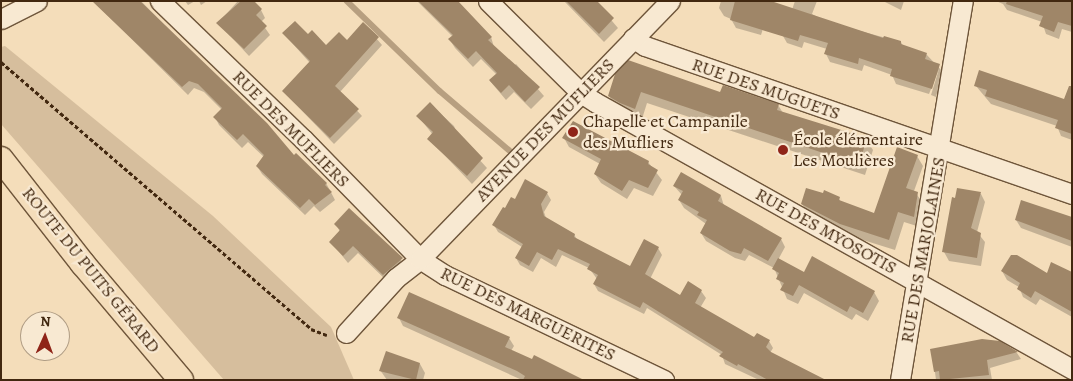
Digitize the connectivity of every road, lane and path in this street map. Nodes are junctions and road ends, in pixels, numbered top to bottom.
1 (160, 1) edge
2 (488, 1) edge
3 (670, 1) edge
4 (963, 1) edge
5 (33, 2) edge
6 (1, 20) edge
7 (633, 38) junction
8 (1, 62) edge
9 (581, 93) junction
10 (941, 150) junction
11 (1, 160) edge
12 (1072, 194) edge
13 (420, 259) junction
14 (917, 281) junction
15 (346, 333) joint
16 (1072, 369) edge
17 (181, 380) edge
18 (664, 380) edge
19 (900, 380) edge

1 - 13 street, RUE DES MUFLIERS
2 - 9 street, RUE DES MYOSOTIS
3 - 7 street, AVENUE DES MUFLIERS
4 - 10 street, RUE DES MARJOLAINES
5 - 6 street
7 - 9 street, AVENUE DES MUFLIERS
7 - 10 street, RUE DES MUGUETS
8 - 15 path
9 - 13 street, AVENUE DES MUFLIERS
9 - 14 street, RUE DES MYOSOTIS
10 - 12 street, RUE DES MUGUETS
10 - 14 street, RUE DES MARJOLAINES
11 - 17 main road, ROUTE DU PUITS GÉRARD
13 - 15 street, AVENUE DES MUFLIERS
13 - 18 street, RUE DES MARGUERITES
14 - 16 street, RUE DES MYOSOTIS
14 - 19 street, RUE DES MARJOLAINES

